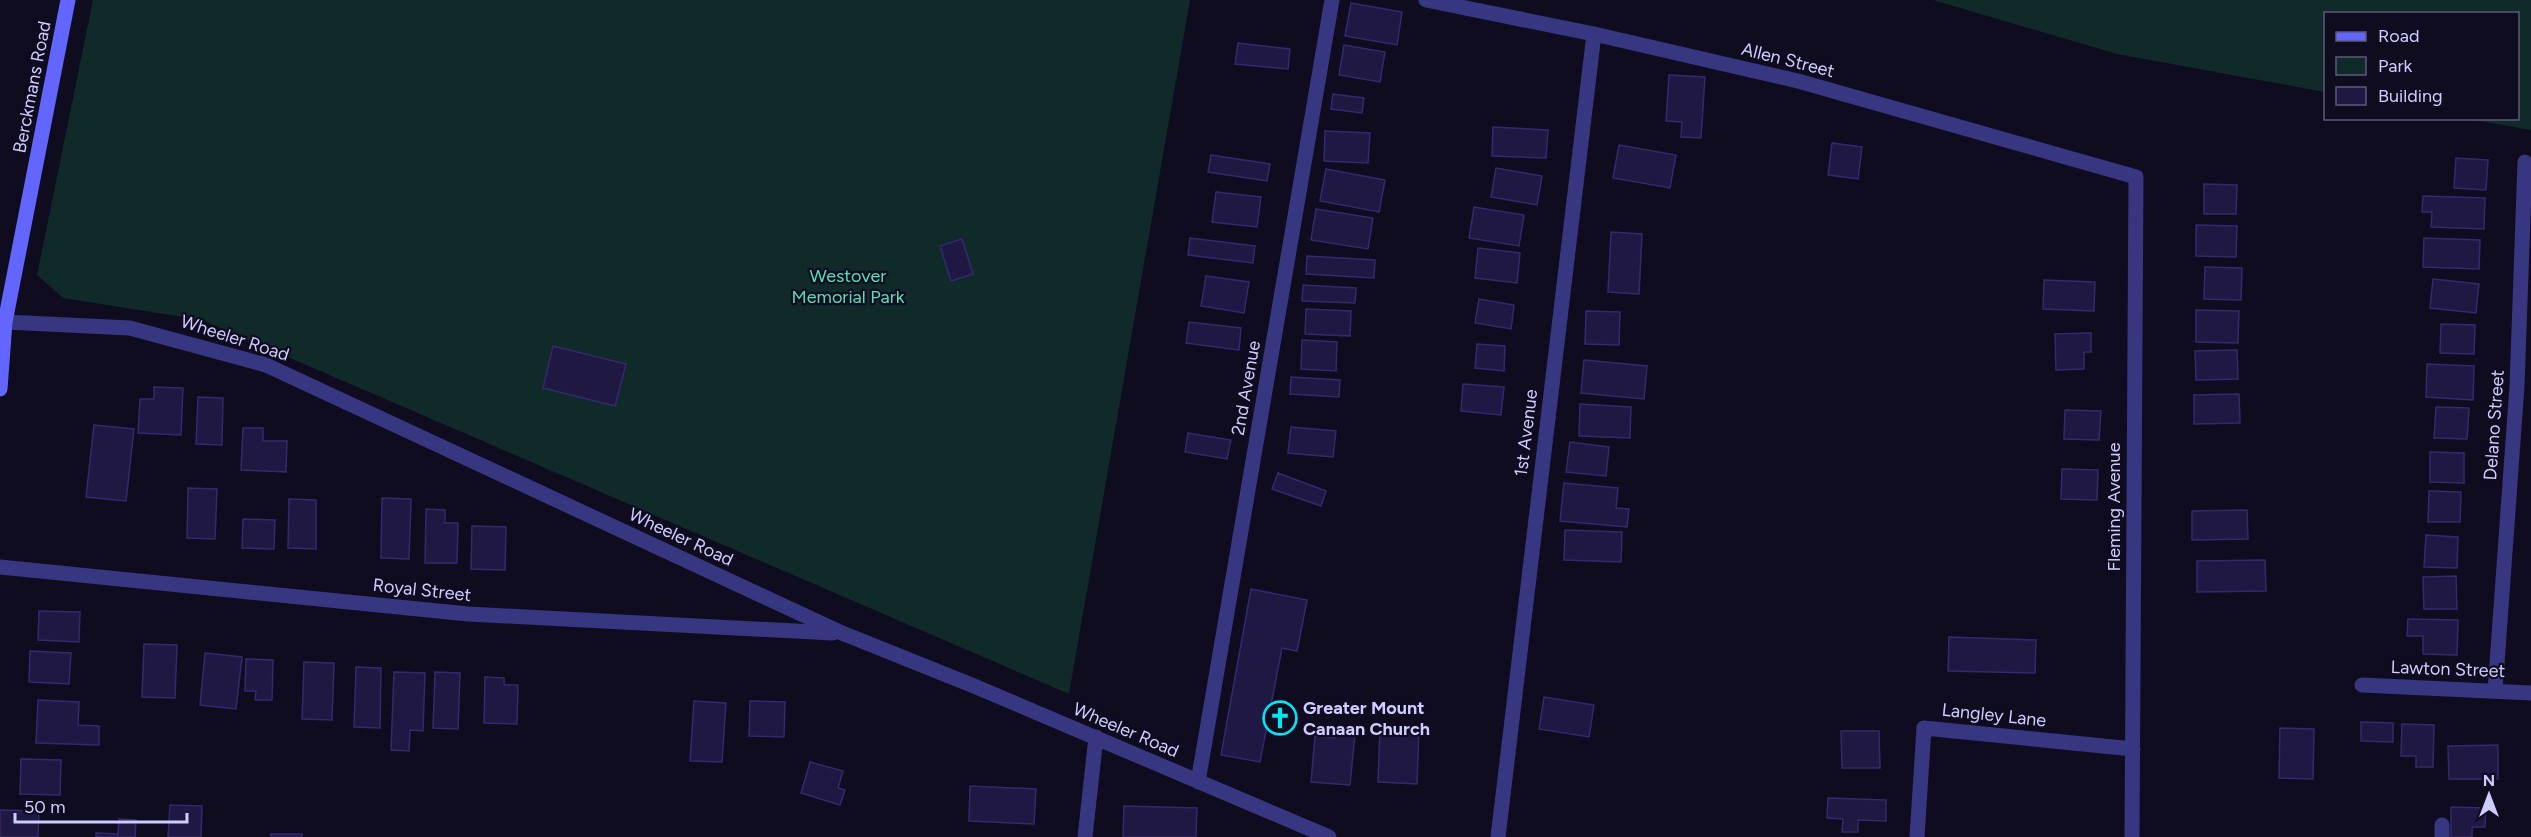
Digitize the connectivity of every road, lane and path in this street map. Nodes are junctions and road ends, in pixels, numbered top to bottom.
1 (68, 0) edge
2 (1332, 0) edge
3 (1426, 0) edge
4 (1594, 34) junction
5 (2525, 162) dead end
6 (2136, 177) joint
7 (5, 322) junction
8 (2524, 387) edge
9 (0, 388) edge
10 (0, 567) edge
11 (842, 633) junction
12 (2362, 685) dead end
13 (2495, 691) junction
14 (2531, 693) edge
15 (1096, 737) junction
16 (2133, 750) junction
17 (1197, 782) junction
18 (1085, 837) edge
19 (1329, 837) edge
20 (1498, 837) edge
21 (1917, 837) edge
22 (2132, 837) edge

1 - 7 main road, Berckmans Road
2 - 17 street, 2nd Avenue
3 - 4 street, Allen Street
4 - 6 street, Allen Street
4 - 20 street, 1st Avenue
5 - 8 street, Delano Street
6 - 16 street, Fleming Avenue
7 - 9 main road, Berckmans Road
7 - 11 street, Wheeler Road
8 - 13 street, Delano Street
10 - 11 street, Royal Street
11 - 15 street, Wheeler Road
12 - 13 street, Lawton Street
13 - 14 street, Lawton Street
15 - 17 street, Wheeler Road
15 - 18 street
16 - 21 street, Langley Lane
16 - 22 street, Fleming Avenue
17 - 19 street, Wheeler Road

